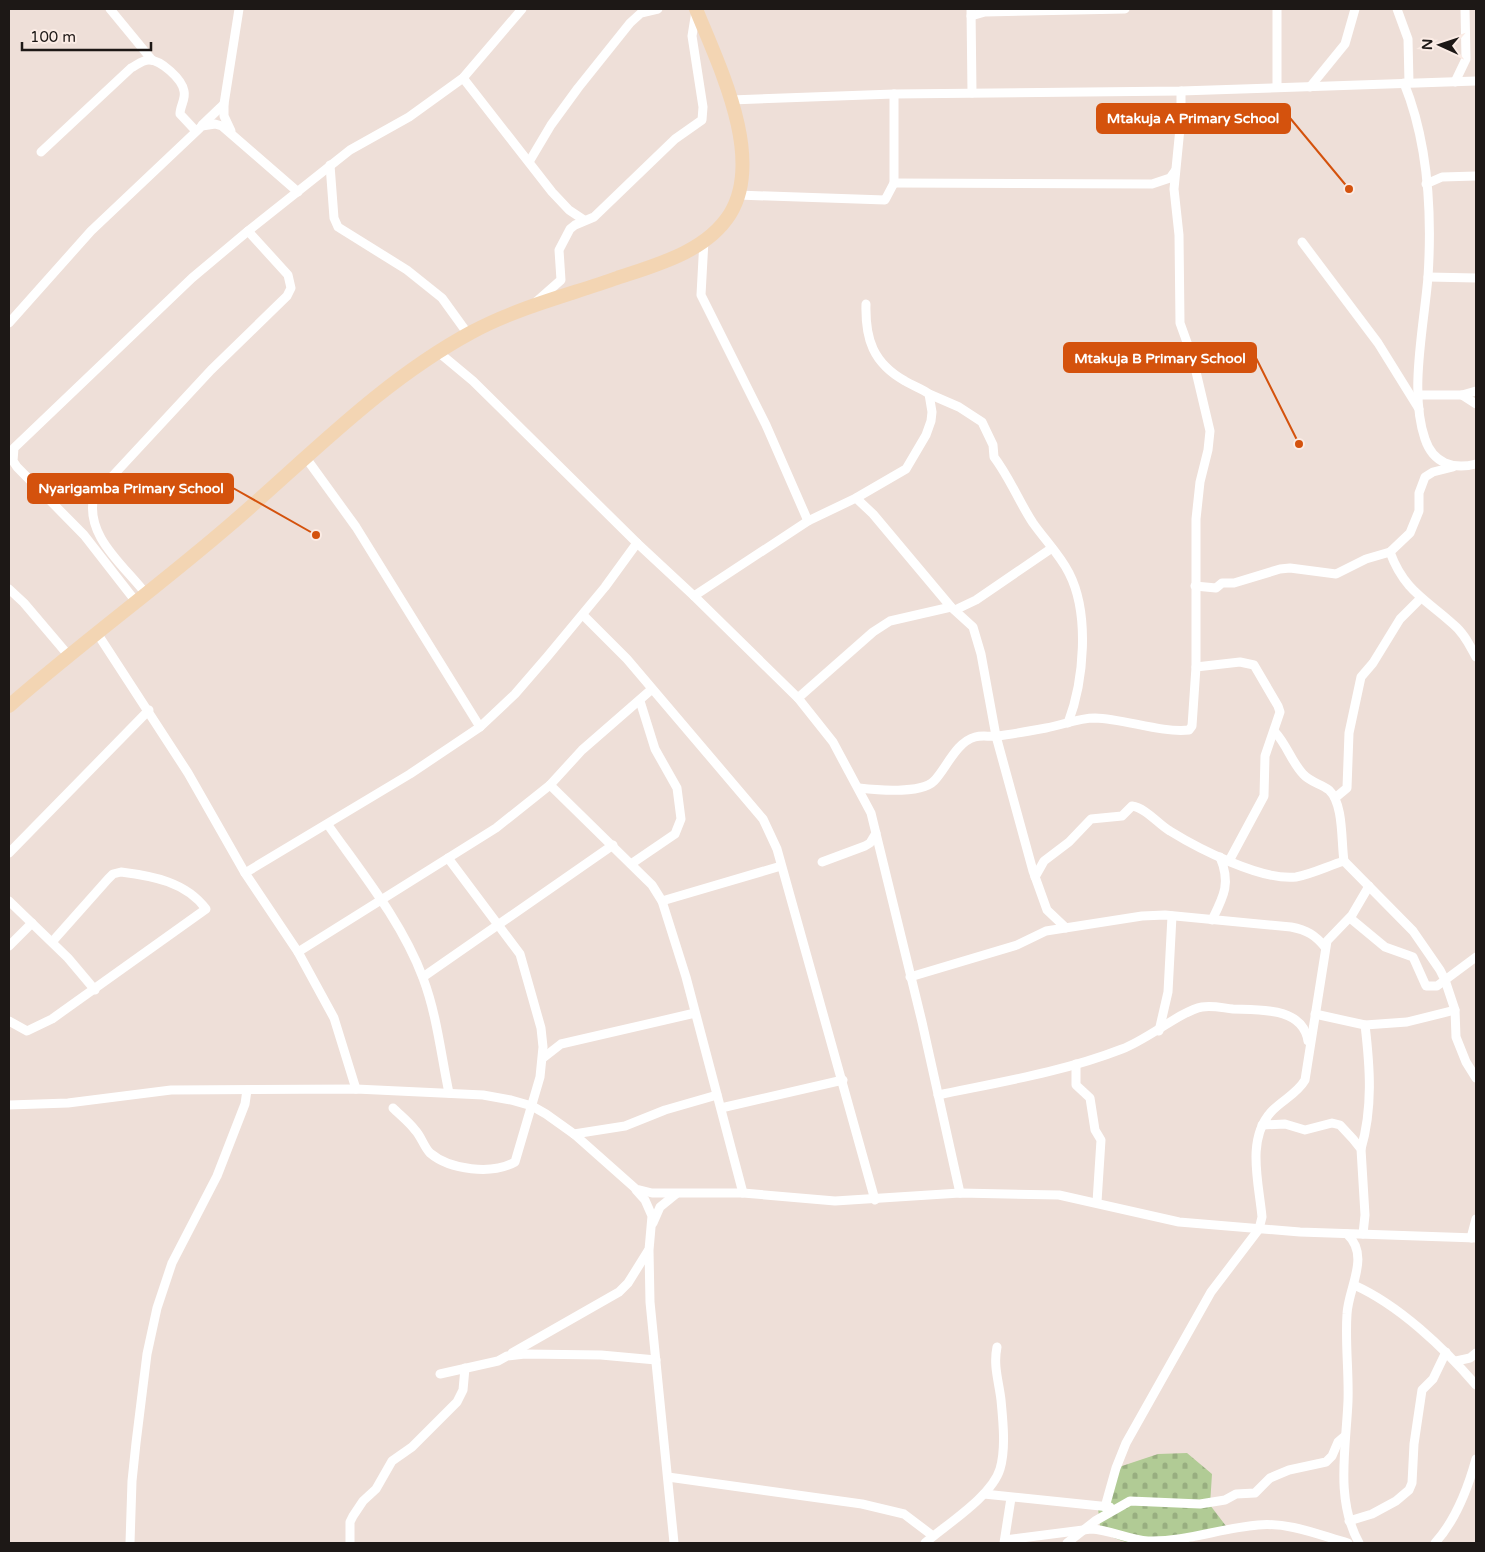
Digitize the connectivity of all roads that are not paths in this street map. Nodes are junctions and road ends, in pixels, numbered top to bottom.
1 (110, 9) edge
2 (239, 9) edge
3 (522, 9) edge
4 (658, 9) edge
5 (1125, 9) edge
6 (1276, 9) edge
7 (1355, 9) edge
8 (1397, 9) edge
9 (1465, 9) edge
10 (696, 10) edge
11 (971, 13) edge
12 (152, 60) junction
13 (463, 78) junction
14 (1476, 81) edge
15 (1455, 82) junction
16 (1407, 83) junction
17 (1278, 87) junction
18 (1310, 87) junction
19 (1181, 91) junction
20 (972, 93) junction
21 (894, 94) junction
22 (731, 100) junction
23 (224, 104) junction
24 (198, 128) junction
25 (234, 135) junction
26 (41, 152) dead end
27 (529, 162) junction
28 (330, 165) junction
29 (1175, 171) junction
30 (1476, 176) edge
31 (894, 183) junction
32 (1426, 184) junction
33 (298, 192) junction
34 (738, 195) junction
35 (584, 220) junction
36 (248, 231) junction
37 (704, 240) junction
38 (1302, 242) dead end
39 (1428, 276) junction
40 (1476, 278) edge
41 (866, 304) dead end
42 (529, 309) junction
43 (9, 323) edge
44 (468, 334) junction
45 (437, 351) junction
46 (1476, 391) edge
47 (929, 394) junction
48 (1462, 394) junction
49 (1419, 395) junction
50 (1476, 404) edge
51 (1421, 411) junction
52 (306, 458) junction
53 (11, 462) edge
54 (1476, 464) edge
55 (1453, 467) junction
56 (856, 498) junction
57 (808, 521) junction
58 (637, 543) junction
59 (1052, 548) junction
60 (1390, 552) junction
61 (1195, 586) junction
62 (9, 589) edge
63 (694, 596) junction
64 (142, 598) junction
65 (1420, 599) junction
66 (953, 609) junction
67 (583, 615) junction
68 (97, 632) junction
69 (69, 656) junction
70 (1476, 657) edge
71 (1196, 667) junction
72 (652, 689) junction
73 (798, 698) junction
74 (640, 701) junction
75 (9, 706) edge
76 (148, 710) junction
77 (1068, 723) junction
78 (480, 727) junction
79 (1275, 732) junction
80 (996, 736) junction
81 (550, 785) junction
82 (859, 788) junction
83 (1335, 798) junction
84 (328, 825) junction
85 (876, 833) junction
86 (613, 845) junction
87 (9, 853) edge
88 (448, 858) junction
89 (1224, 859) junction
90 (822, 862) dead end
91 (1344, 862) junction
92 (632, 864) junction
93 (782, 866) junction
94 (245, 873) junction
95 (1035, 877) junction
96 (1369, 886) junction
97 (380, 898) junction
98 (9, 901) edge
99 (662, 901) junction
100 (1172, 916) junction
101 (1350, 918) junction
102 (1212, 920) junction
103 (32, 923) junction
104 (498, 925) junction
105 (1066, 928) junction
106 (52, 942) junction
107 (9, 946) edge
108 (1325, 947) junction
109 (298, 952) junction
110 (1476, 957) edge
111 (423, 977) junction
112 (910, 977) junction
113 (1445, 980) junction
114 (95, 990) junction
115 (1455, 1010) junction
116 (695, 1013) junction
117 (1315, 1014) junction
118 (9, 1021) edge
119 (1365, 1026) junction
120 (1159, 1031) junction
121 (542, 1036) junction
122 (558, 1046) junction
123 (1310, 1052) junction
124 (543, 1058) junction
125 (1076, 1064) junction
126 (1476, 1078) edge
127 (843, 1080) junction
128 (356, 1089) junction
129 (247, 1090) junction
130 (449, 1093) junction
131 (717, 1095) junction
132 (938, 1095) junction
133 (9, 1105) edge
134 (532, 1106) junction
135 (392, 1108) dead end
136 (721, 1108) junction
137 (1262, 1126) junction
138 (574, 1134) junction
139 (1361, 1149) junction
140 (636, 1189) junction
141 (743, 1193) junction
142 (960, 1193) junction
143 (676, 1194) junction
144 (875, 1200) junction
145 (1097, 1202) junction
146 (1476, 1219) edge
147 (653, 1224) junction
148 (1259, 1229) junction
149 (1347, 1234) junction
150 (1363, 1234) junction
151 (1474, 1238) edge
152 (649, 1250) junction
153 (1354, 1285) junction
154 (997, 1348) dead end
155 (1446, 1352) junction
156 (1476, 1353) edge
157 (507, 1356) junction
158 (656, 1360) junction
159 (1456, 1361) junction
160 (464, 1368) junction
161 (440, 1374) dead end
162 (1476, 1385) edge
163 (1345, 1436) junction
164 (1476, 1459) edge
165 (668, 1476) junction
166 (984, 1494) junction
167 (1011, 1498) junction
168 (1105, 1507) junction
169 (1115, 1508) junction
170 (1349, 1521) junction
171 (1083, 1529) junction
172 (933, 1536) junction
173 (1005, 1542) edge
174 (130, 1543) edge
175 (350, 1543) edge
176 (674, 1543) edge
177 (925, 1543) edge
178 (1067, 1543) edge
179 (1348, 1543) edge
180 (1359, 1543) edge
181 (1435, 1543) edge

1 - 12 street
2 - 23 street
3 - 13 street
4 - 27 street
5 - 11 street
6 - 17 street
7 - 18 street
8 - 16 street
9 - 15 street
10 - 22 street
10 - 35 street
11 - 20 street
12 - 24 street
12 - 26 street
13 - 27 street
13 - 28 street
14 - 15 street
15 - 16 street
16 - 18 street
16 - 32 street
17 - 18 street
17 - 19 street
19 - 20 street
19 - 29 street
20 - 21 street
21 - 22 street
21 - 31 street
22 - 34 street
23 - 24 street
23 - 25 street
24 - 25 street
24 - 43 street
25 - 33 street
27 - 35 street
28 - 33 street
28 - 44 street
29 - 31 street
29 - 61 street
30 - 32 street
31 - 34 street
32 - 39 street
33 - 36 street
34 - 37 street
35 - 42 street
36 - 53 street
36 - 64 street
37 - 42 street
37 - 57 street
38 - 51 street
39 - 40 street
39 - 49 street
41 - 47 street
42 - 44 street
44 - 45 street
45 - 52 street
45 - 58 street
46 - 48 street
47 - 56 street
47 - 59 street
48 - 49 street
48 - 50 street
49 - 51 street
51 - 55 street
52 - 64 street
52 - 78 street
53 - 64 street
54 - 55 street
55 - 60 street
56 - 57 street
56 - 66 street
57 - 63 street
58 - 63 street
58 - 67 street
59 - 66 street
59 - 77 street
60 - 61 street
60 - 65 street
61 - 71 street
62 - 69 street
63 - 73 street
64 - 68 street
65 - 70 street
65 - 83 street
66 - 73 street
66 - 80 street
67 - 72 street
67 - 78 street
68 - 69 street
68 - 76 street
69 - 75 street
71 - 77 street
71 - 79 street
72 - 74 street
72 - 93 street
73 - 82 street
74 - 81 street
74 - 92 street
76 - 87 street
76 - 94 street
77 - 80 street
78 - 84 street
79 - 83 street
79 - 89 street
80 - 82 street
80 - 95 street
81 - 86 street
81 - 88 street
82 - 85 street
83 - 91 street
84 - 94 street
84 - 97 street
85 - 90 street
85 - 112 street
86 - 92 street
86 - 104 street
88 - 97 street
88 - 104 street
89 - 91 street
89 - 95 street
89 - 102 street
91 - 96 street
92 - 99 street
93 - 99 street
93 - 127 street
94 - 109 street
95 - 105 street
96 - 101 street
96 - 113 street
97 - 109 street
97 - 111 street
98 - 103 street
99 - 116 street
100 - 102 street
100 - 105 street
100 - 120 street
101 - 108 street
101 - 113 street
102 - 108 street
103 - 106 street
103 - 107 street
104 - 111 street
104 - 121 street
105 - 112 street
106 - 114 street
106 - 114 street
108 - 117 street
109 - 128 street
110 - 113 street
111 - 130 street
112 - 132 street
113 - 115 street
114 - 118 street
115 - 119 street
115 - 126 street
116 - 122 street
116 - 131 street
117 - 119 street
117 - 123 street
119 - 139 street
120 - 123 street
120 - 125 street
121 - 122 street
121 - 124 street
122 - 124 street
123 - 137 street
124 - 134 street
125 - 132 street
125 - 145 street
127 - 136 street
127 - 144 street
128 - 129 street
128 - 130 street
129 - 133 street
129 - 174 street
130 - 134 street
131 - 136 street
131 - 138 street
132 - 142 street
134 - 135 street
134 - 138 street
136 - 141 street
137 - 139 street
137 - 148 street
138 - 140 street
139 - 150 street
140 - 143 street
140 - 147 street
141 - 143 street
141 - 144 street
142 - 144 street
142 - 145 street
143 - 147 street
145 - 148 street
146 - 151 street
147 - 152 street
148 - 149 street
148 - 168 street
149 - 150 street
149 - 153 street
150 - 151 street
152 - 157 street
152 - 158 street
153 - 155 street
153 - 163 street
154 - 166 street
155 - 159 street
155 - 170 street
156 - 159 street
157 - 158 street
157 - 160 street
158 - 165 street
159 - 162 street
160 - 161 street
160 - 175 street
163 - 169 street
163 - 170 street
164 - 181 street
165 - 172 street
165 - 176 street
166 - 167 street
166 - 172 street
167 - 168 street
167 - 173 street
168 - 169 street
169 - 171 street
170 - 180 street
171 - 173 street
171 - 178 street
171 - 179 street
172 - 177 street

